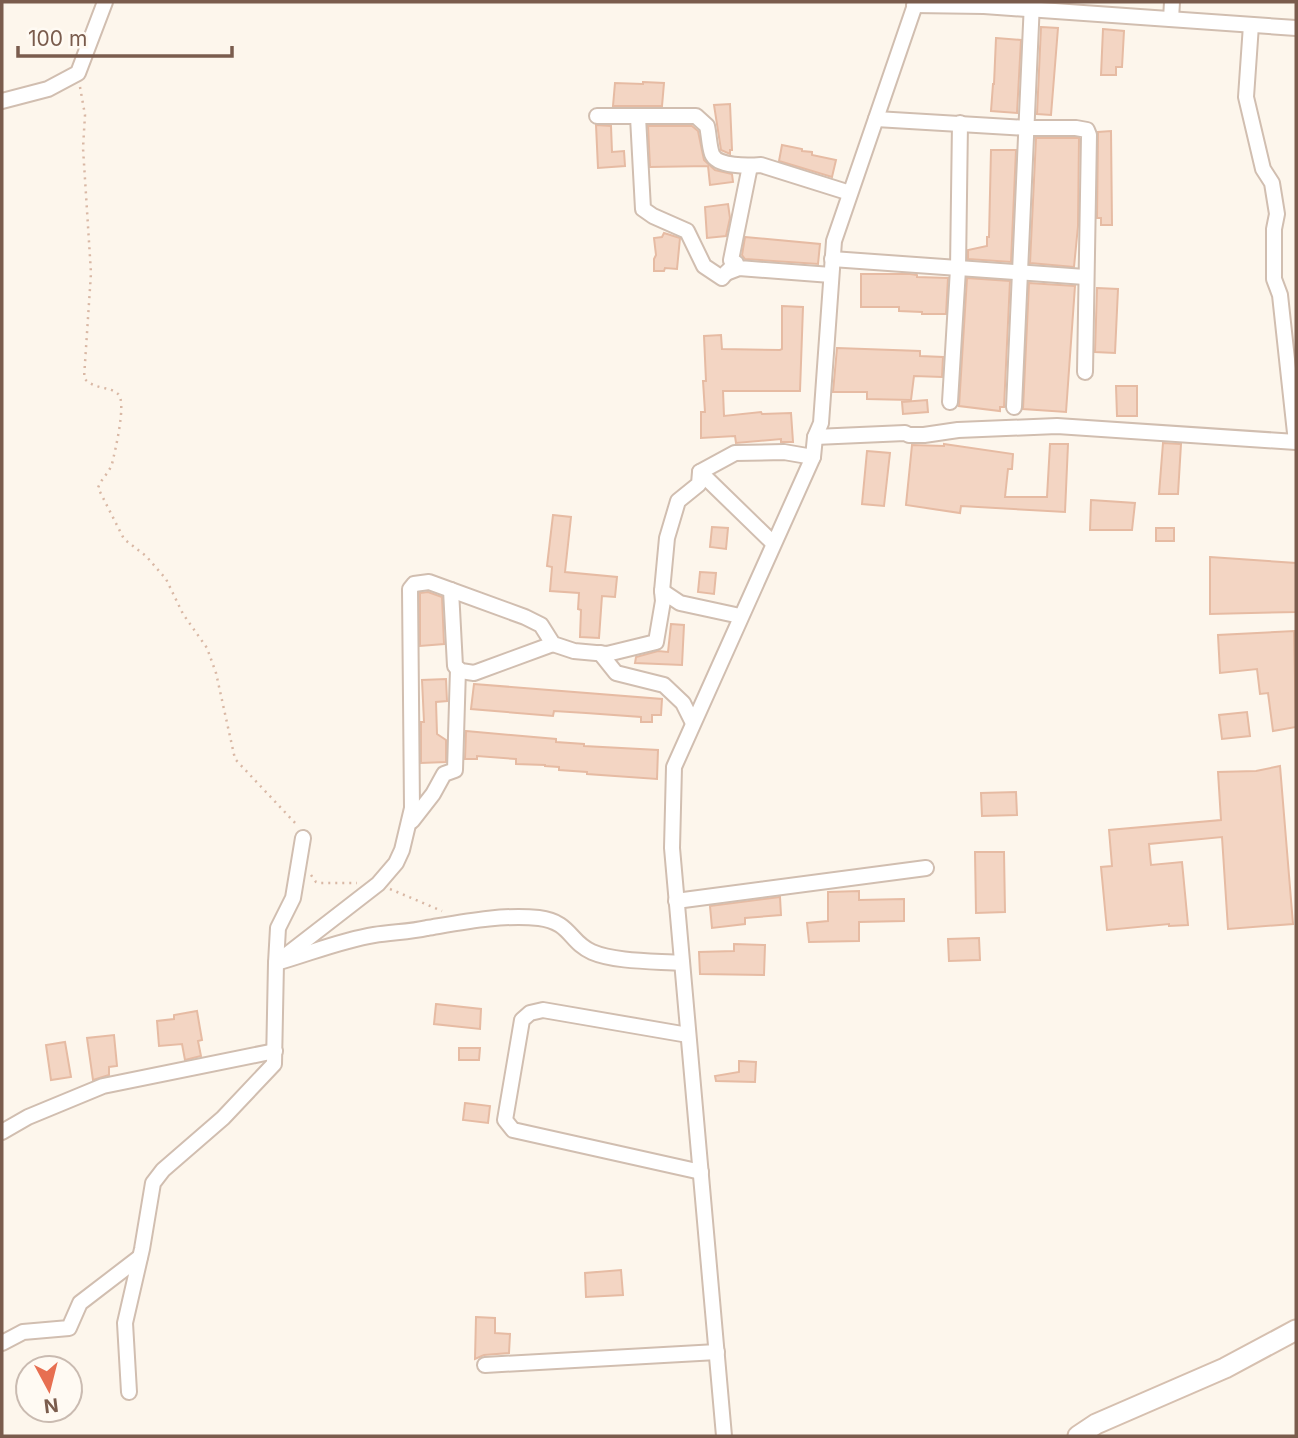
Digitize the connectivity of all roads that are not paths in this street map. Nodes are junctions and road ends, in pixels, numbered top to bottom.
1 (105, 2) edge
2 (1172, 2) edge
3 (915, 4) edge
4 (984, 4) edge
5 (1032, 5) edge
6 (1099, 8) edge
7 (1171, 19) junction
8 (1251, 25) junction
9 (1296, 28) edge
10 (2, 101) edge
11 (597, 116) dead end
12 (638, 117) junction
13 (876, 119) junction
14 (960, 123) junction
15 (1027, 128) junction
16 (750, 166) junction
17 (850, 193) junction
18 (832, 259) junction
19 (958, 269) junction
20 (1020, 272) junction
21 (726, 273) junction
22 (831, 275) junction
23 (1085, 277) junction
24 (1085, 372) dead end
25 (950, 402) dead end
26 (1014, 407) dead end
27 (816, 438) junction
28 (813, 457) junction
29 (700, 472) junction
30 (773, 543) junction
31 (451, 590) junction
32 (662, 591) junction
33 (740, 616) junction
34 (553, 644) junction
35 (600, 653) junction
36 (458, 669) junction
37 (693, 723) junction
38 (409, 825) junction
39 (303, 838) road end
40 (926, 868) dead end
41 (676, 901) junction
42 (276, 963) junction
43 (682, 963) junction
44 (688, 1035) junction
45 (275, 1051) junction
46 (2, 1132) edge
47 (701, 1172) junction
48 (140, 1257) junction
49 (1296, 1330) edge
50 (2, 1343) edge
51 (717, 1352) junction
52 (485, 1365) dead end
53 (129, 1392) dead end
54 (724, 1436) edge
55 (1078, 1436) edge

1 - 10 street
2 - 7 street
3 - 4 street
3 - 13 street
4 - 5 street
5 - 6 street
5 - 15 street
6 - 7 street
7 - 8 street
8 - 9 street
8 - 27 street
11 - 12 street
12 - 16 street
12 - 21 street
13 - 14 street
13 - 17 street
14 - 15 street
14 - 19 street
15 - 20 street
15 - 23 street
16 - 17 street
16 - 21 street
17 - 18 street
18 - 19 street
18 - 22 street
19 - 20 street
19 - 25 street
20 - 23 street
20 - 26 street
21 - 22 street
22 - 27 street
23 - 24 street
27 - 28 street
28 - 29 street
28 - 30 street
29 - 30 street
29 - 32 street
30 - 33 street
31 - 34 street
31 - 36 street
31 - 38 street
32 - 33 street
32 - 35 street
33 - 37 street
34 - 35 street
34 - 36 street
35 - 37 street
36 - 38 street
37 - 41 street
38 - 42 street
39 - 42 street
40 - 41 street
41 - 43 street
42 - 43 street
42 - 45 street
43 - 44 street
44 - 47 street
44 - 47 street
45 - 46 street
45 - 48 street
47 - 51 street
48 - 50 street
48 - 53 street
49 - 55 street
51 - 52 street
51 - 54 street

